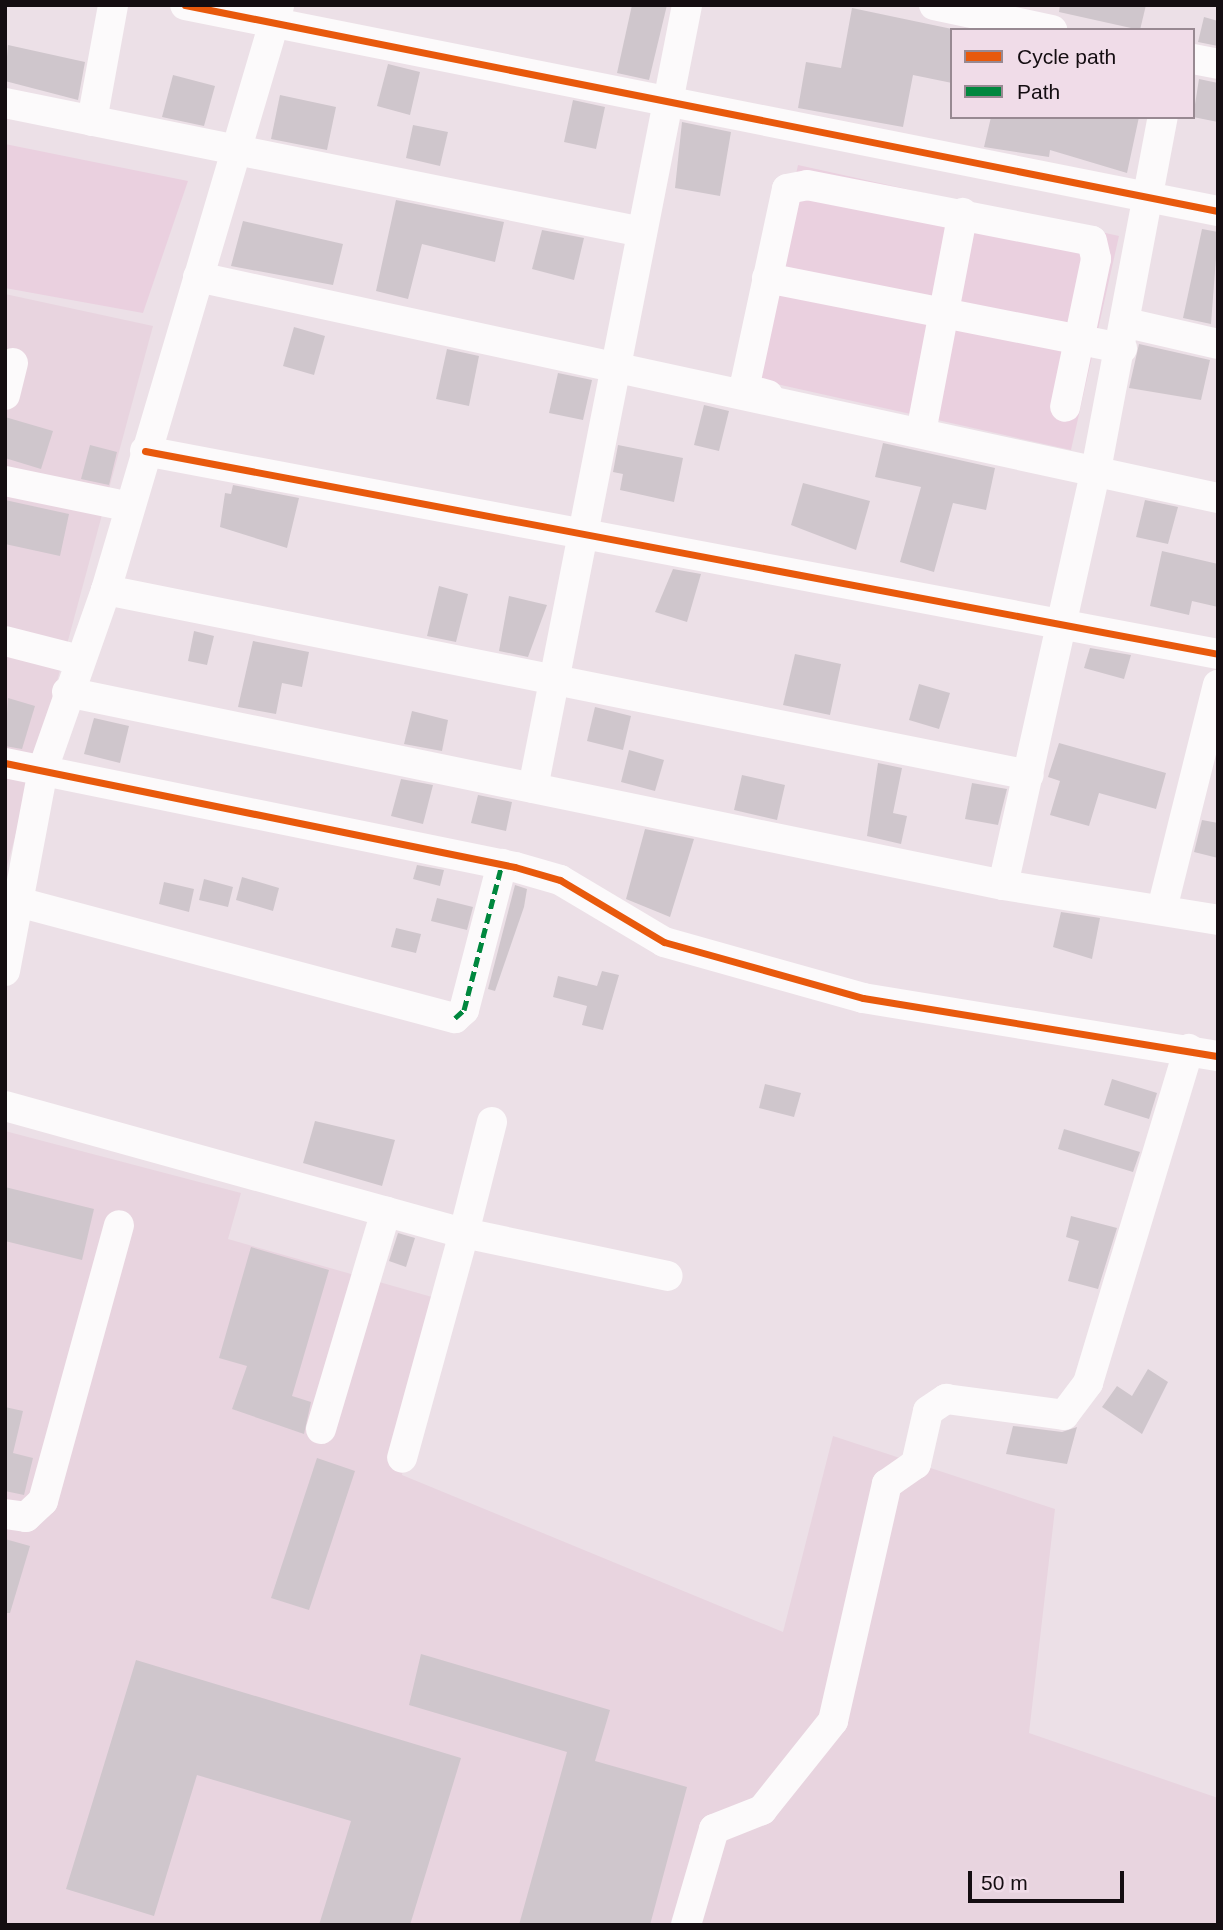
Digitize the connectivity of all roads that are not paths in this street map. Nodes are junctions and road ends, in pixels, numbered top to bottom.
1 (113, 5) edge
2 (185, 5) edge
3 (687, 5) edge
4 (934, 5) edge
5 (277, 14) edge
6 (1043, 28) edge
7 (1195, 59) edge
8 (1218, 64) edge
9 (668, 102) junction
10 (5, 103) edge
11 (1163, 119) edge
12 (92, 121) junction
13 (236, 150) junction
14 (1146, 197) junction
15 (1218, 211) edge
16 (963, 213) junction
17 (642, 232) junction
18 (198, 277) junction
19 (767, 278) junction
20 (944, 313) junction
21 (1124, 335) junction
22 (1080, 339) junction
23 (1218, 344) edge
24 (13, 363) dead end
25 (616, 364) junction
26 (5, 395) edge
27 (1065, 407) dead end
28 (922, 427) junction
29 (145, 451) junction
30 (1043, 452) dead end
31 (1096, 470) junction
32 (5, 481) edge
33 (1218, 498) edge
34 (126, 506) junction
35 (581, 534) junction
36 (106, 590) junction
37 (1063, 621) junction
38 (5, 641) edge
39 (1218, 654) edge
40 (79, 660) junction
41 (553, 679) junction
42 (1218, 685) edge
43 (67, 692) junction
44 (5, 764) edge
45 (43, 769) junction
46 (1029, 775) junction
47 (533, 788) junction
48 (502, 864) junction
49 (1003, 885) junction
50 (22, 904) junction
51 (1162, 909) junction
52 (1218, 920) edge
53 (5, 971) edge
54 (1204, 1052) edge
55 (5, 1106) edge
56 (492, 1122) dead end
57 (386, 1211) junction
58 (119, 1226) dead end
59 (464, 1233) junction
60 (668, 1276) dead end
61 (321, 1429) dead end
62 (402, 1458) dead end
63 (5, 1514) edge
64 (686, 1925) edge

1 - 12 street
2 - 5 street
3 - 9 street
4 - 6 street
5 - 9 street
5 - 13 street
7 - 8 street
9 - 14 street
9 - 17 street
10 - 12 street
11 - 14 street
12 - 13 street
13 - 17 street
13 - 18 street
14 - 15 street
14 - 21 street
16 - 19 street
16 - 20 street
16 - 22 street
17 - 25 street
18 - 25 street
18 - 29 street
19 - 20 street
19 - 28 street
20 - 22 street
20 - 28 street
21 - 22 street
21 - 23 street
21 - 31 street
22 - 27 street
24 - 26 street
25 - 31 street
25 - 35 street
28 - 30 street
29 - 34 street
29 - 35 street
31 - 33 street
31 - 37 street
32 - 34 street
34 - 36 street
35 - 37 street
35 - 41 street
36 - 40 street
36 - 41 street
37 - 39 street
37 - 46 street
38 - 40 street
40 - 43 street
41 - 46 street
41 - 47 street
42 - 51 street
43 - 45 street
43 - 47 street
44 - 45 street
45 - 48 street
45 - 50 street
46 - 49 street
47 - 49 street
48 - 50 street
48 - 54 street
49 - 51 street
50 - 53 street
51 - 52 street
54 - 64 street
55 - 57 street
56 - 59 street
57 - 59 street
57 - 61 street
58 - 63 street
59 - 60 street
59 - 62 street

